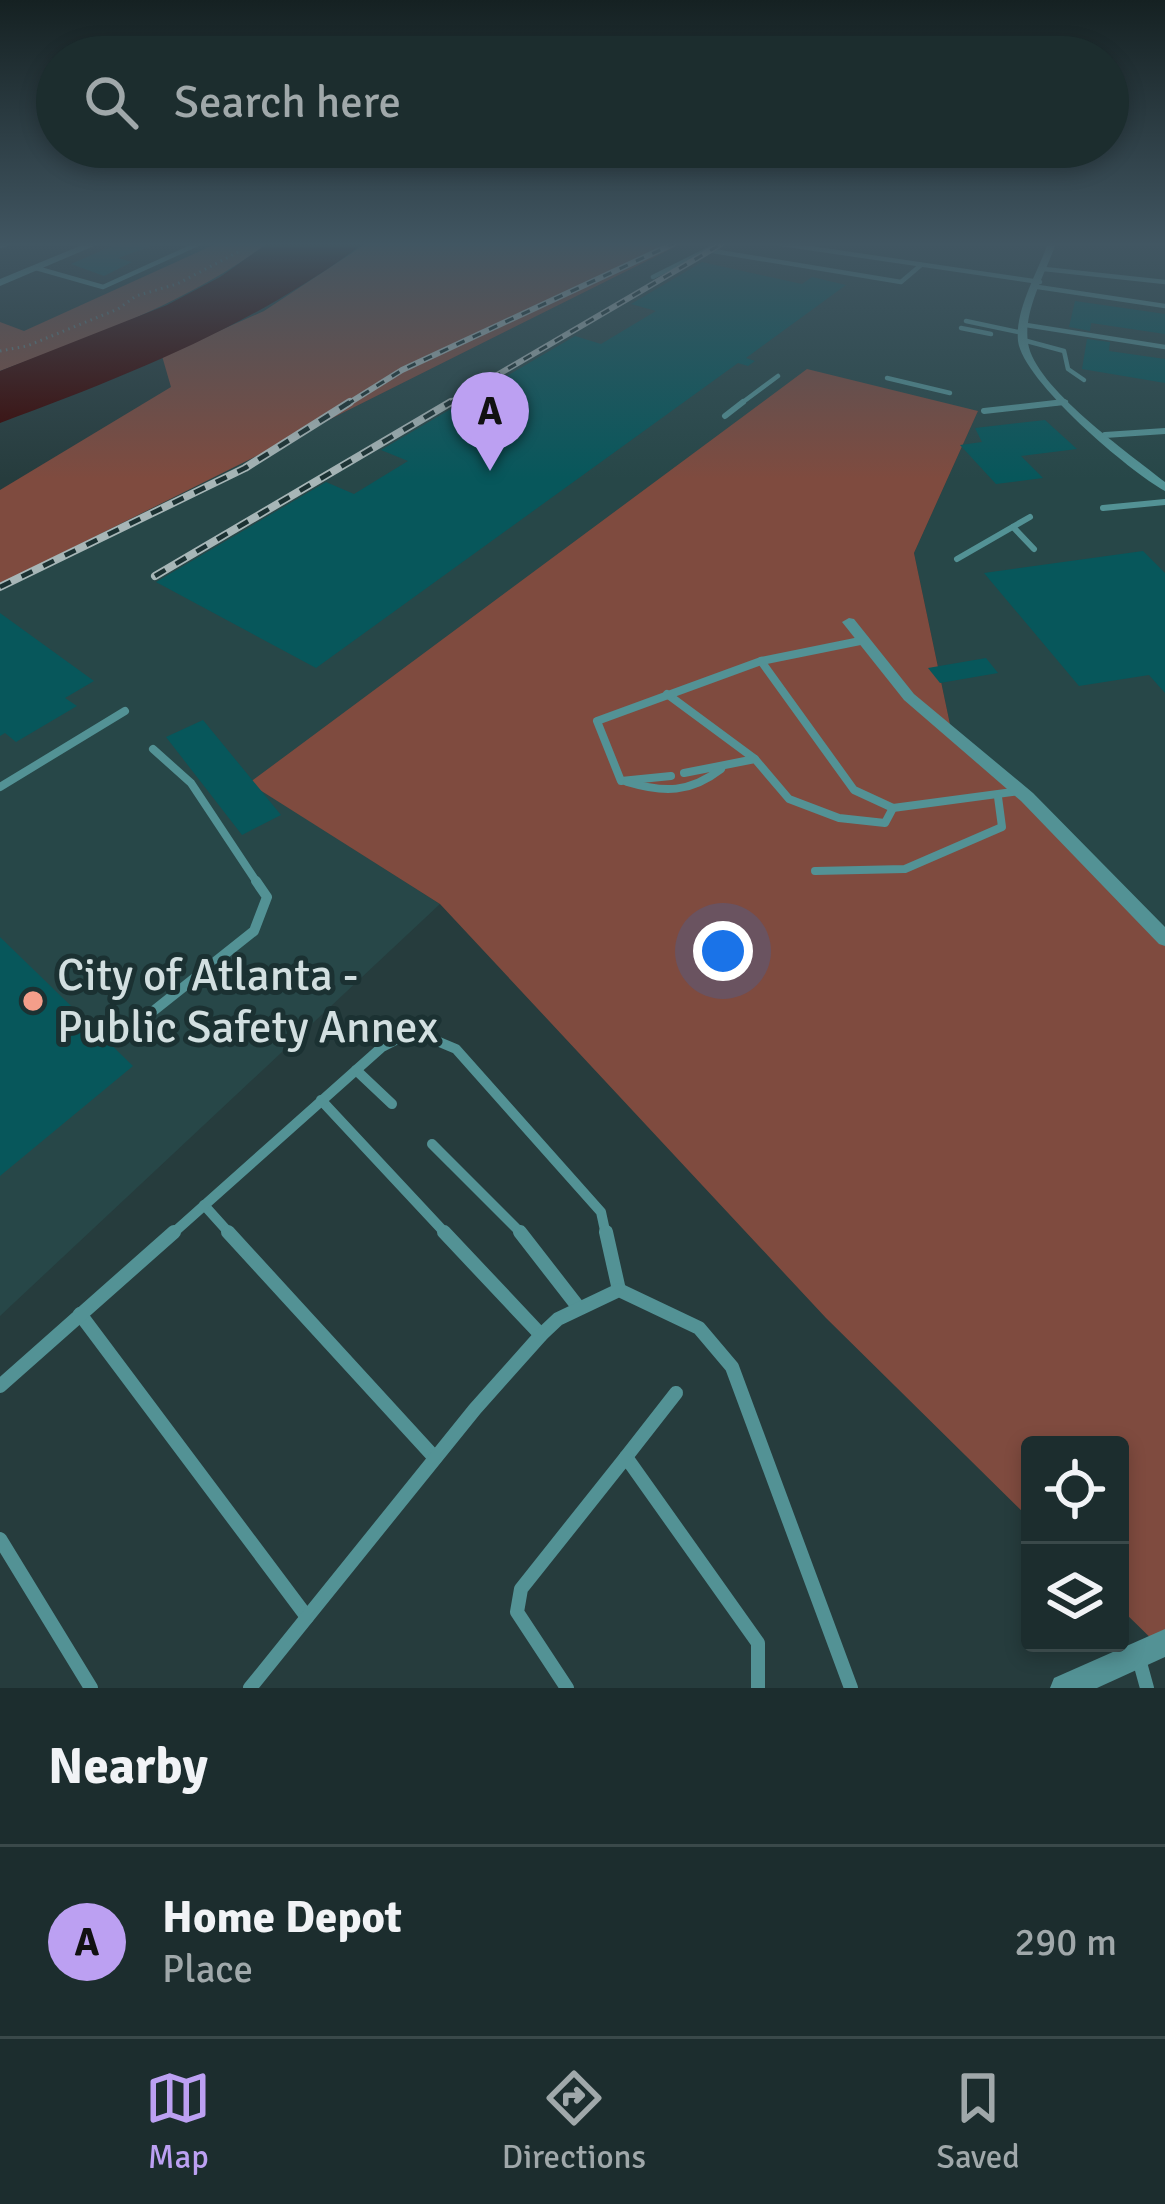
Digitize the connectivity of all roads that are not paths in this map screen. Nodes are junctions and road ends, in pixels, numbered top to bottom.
1 (1027, 322) edge
2 (1024, 332) junction
3 (991, 334) dead end
4 (1165, 347) edge
5 (778, 376) dead end
6 (886, 378) dead end
7 (1084, 380) dead end
8 (950, 393) dead end
9 (1066, 402) junction
10 (984, 411) dead end
11 (725, 416) dead end
12 (1165, 431) edge
13 (1105, 435) junction
14 (1165, 488) edge
15 (1165, 502) edge
16 (1103, 508) dead end
17 (1030, 517) dead end
18 (1013, 527) junction
19 (1034, 549) dead end
20 (956, 559) dead end
21 (849, 622) dead end
22 (865, 640) junction
23 (760, 661) junction
24 (667, 694) junction
25 (124, 711) dead end
26 (153, 749) dead end
27 (755, 759) junction
28 (725, 765) junction
29 (684, 773) dead end
30 (671, 776) dead end
31 (621, 781) junction
32 (0, 787) edge
33 (1020, 790) junction
34 (998, 797) junction
35 (893, 808) junction
36 (815, 871) dead end
37 (1165, 939) edge
38 (137, 1024) dead end
39 (356, 1070) junction
40 (321, 1100) junction
41 (392, 1104) dead end
42 (433, 1144) dead end
43 (204, 1205) junction
44 (619, 1290) junction
45 (579, 1308) junction
46 (80, 1315) junction
47 (542, 1335) junction
48 (0, 1386) edge
49 (676, 1393) dead end
50 (626, 1457) junction
51 (435, 1458) junction
52 (0, 1539) edge
53 (307, 1617) junction
54 (1151, 1649) edge
55 (92, 1688) edge
56 (250, 1688) edge
57 (568, 1688) edge
58 (758, 1688) edge
59 (851, 1688) edge
60 (1064, 1688) edge
61 (1147, 1688) edge

1 - 2 street
2 - 3 lane
2 - 4 lane
2 - 7 lane
2 - 9 street
5 - 11 lane
6 - 8 lane
9 - 10 lane
9 - 13 street
12 - 13 lane
13 - 14 street
15 - 16 lane
17 - 18 lane
18 - 19 lane
18 - 20 lane
21 - 22 street
22 - 23 lane
22 - 33 street
23 - 24 lane
23 - 35 lane
24 - 27 lane
24 - 31 lane
25 - 32 lane
26 - 38 lane
27 - 28 lane
27 - 35 lane
28 - 29 lane
28 - 31 lane
30 - 31 lane
33 - 34 lane
33 - 37 street
34 - 35 lane
34 - 36 lane
39 - 40 lane
39 - 41 lane
39 - 44 lane
40 - 43 lane
40 - 47 lane
42 - 45 lane
43 - 46 lane
43 - 51 lane
44 - 45 lane
44 - 59 lane
45 - 47 lane
46 - 48 lane
46 - 53 lane
47 - 51 lane
49 - 50 lane
50 - 57 lane
50 - 58 lane
51 - 53 lane
52 - 55 lane
53 - 56 lane
54 - 60 street
54 - 61 lane

